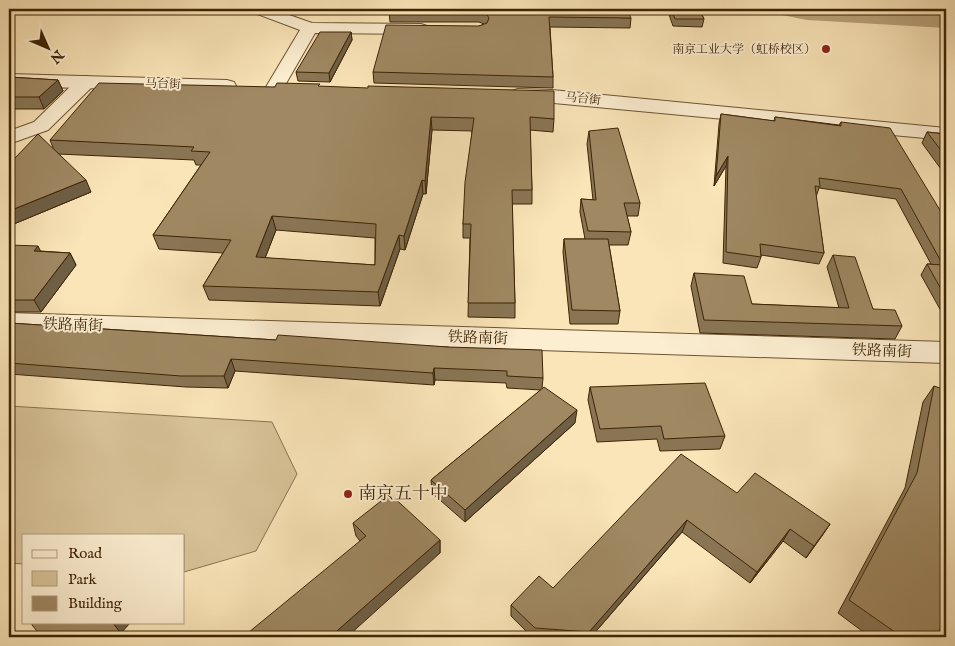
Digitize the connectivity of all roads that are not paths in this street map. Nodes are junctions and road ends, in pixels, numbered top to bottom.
1 (258, 9) edge
2 (334, 12) dead end
3 (306, 26) junction
4 (439, 29) edge
5 (9, 80) edge
6 (86, 82) junction
7 (259, 87) junction
8 (295, 88) edge
9 (503, 94) edge
10 (946, 134) edge
11 (9, 138) edge
12 (9, 323) edge
13 (946, 353) edge

1 - 3 street
2 - 3 street
3 - 4 street
3 - 7 street
5 - 6 street, 马台街
6 - 7 street, 马台街
6 - 11 street
7 - 8 street, 马台街
9 - 10 street, 马台街
12 - 13 street, 铁路南街

